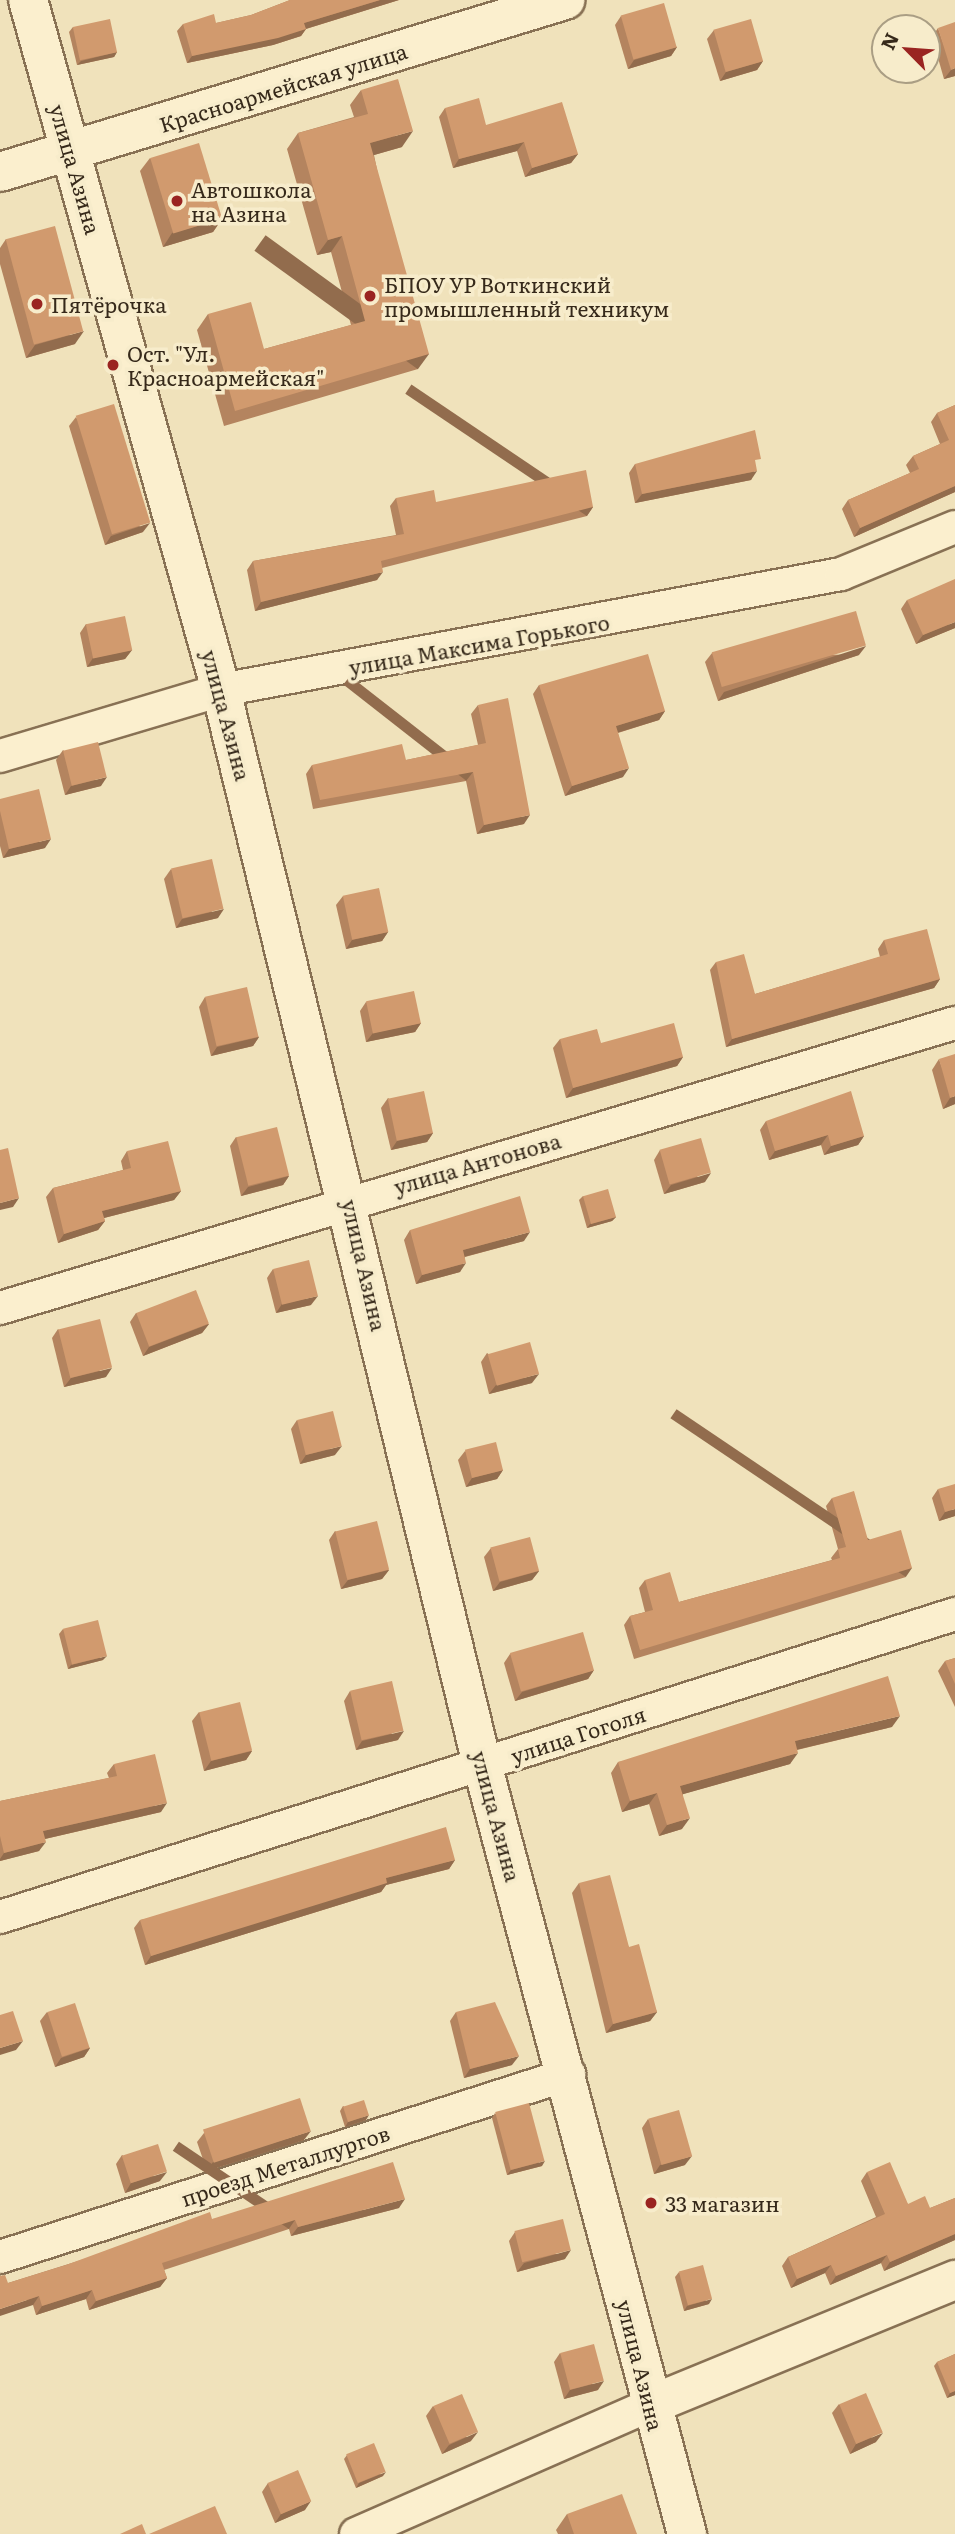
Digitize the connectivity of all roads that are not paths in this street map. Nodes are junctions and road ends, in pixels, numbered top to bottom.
1 (28, 0) edge
2 (565, 0) edge
3 (71, 152) junction
4 (0, 173) edge
5 (955, 527) edge
6 (221, 690) junction
7 (0, 755) edge
8 (955, 1023) edge
9 (350, 1200) junction
10 (0, 1308) edge
11 (955, 1614) edge
12 (482, 1764) junction
13 (0, 1917) edge
14 (569, 2074) junction
15 (0, 2257) edge
16 (955, 2280) edge
17 (650, 2405) junction
18 (356, 2534) edge
19 (687, 2534) edge

1 - 3 main road, улица Азина
2 - 3 main road, Красноармейская улица
3 - 4 main road, Красноармейская улица
3 - 6 main road, улица Азина
5 - 6 street, улица Максима Горького
6 - 7 street, улица Максима Горького
6 - 9 main road, улица Азина
8 - 9 street, улица Антонова
9 - 10 street, улица Антонова
9 - 12 main road, улица Азина
11 - 12 street, улица Гоголя
12 - 13 street, улица Гоголя
12 - 14 main road, улица Азина
14 - 15 street, проезд Металлургов
14 - 17 main road, улица Азина
16 - 17 main road
17 - 18 street
17 - 19 main road, улица Азина

